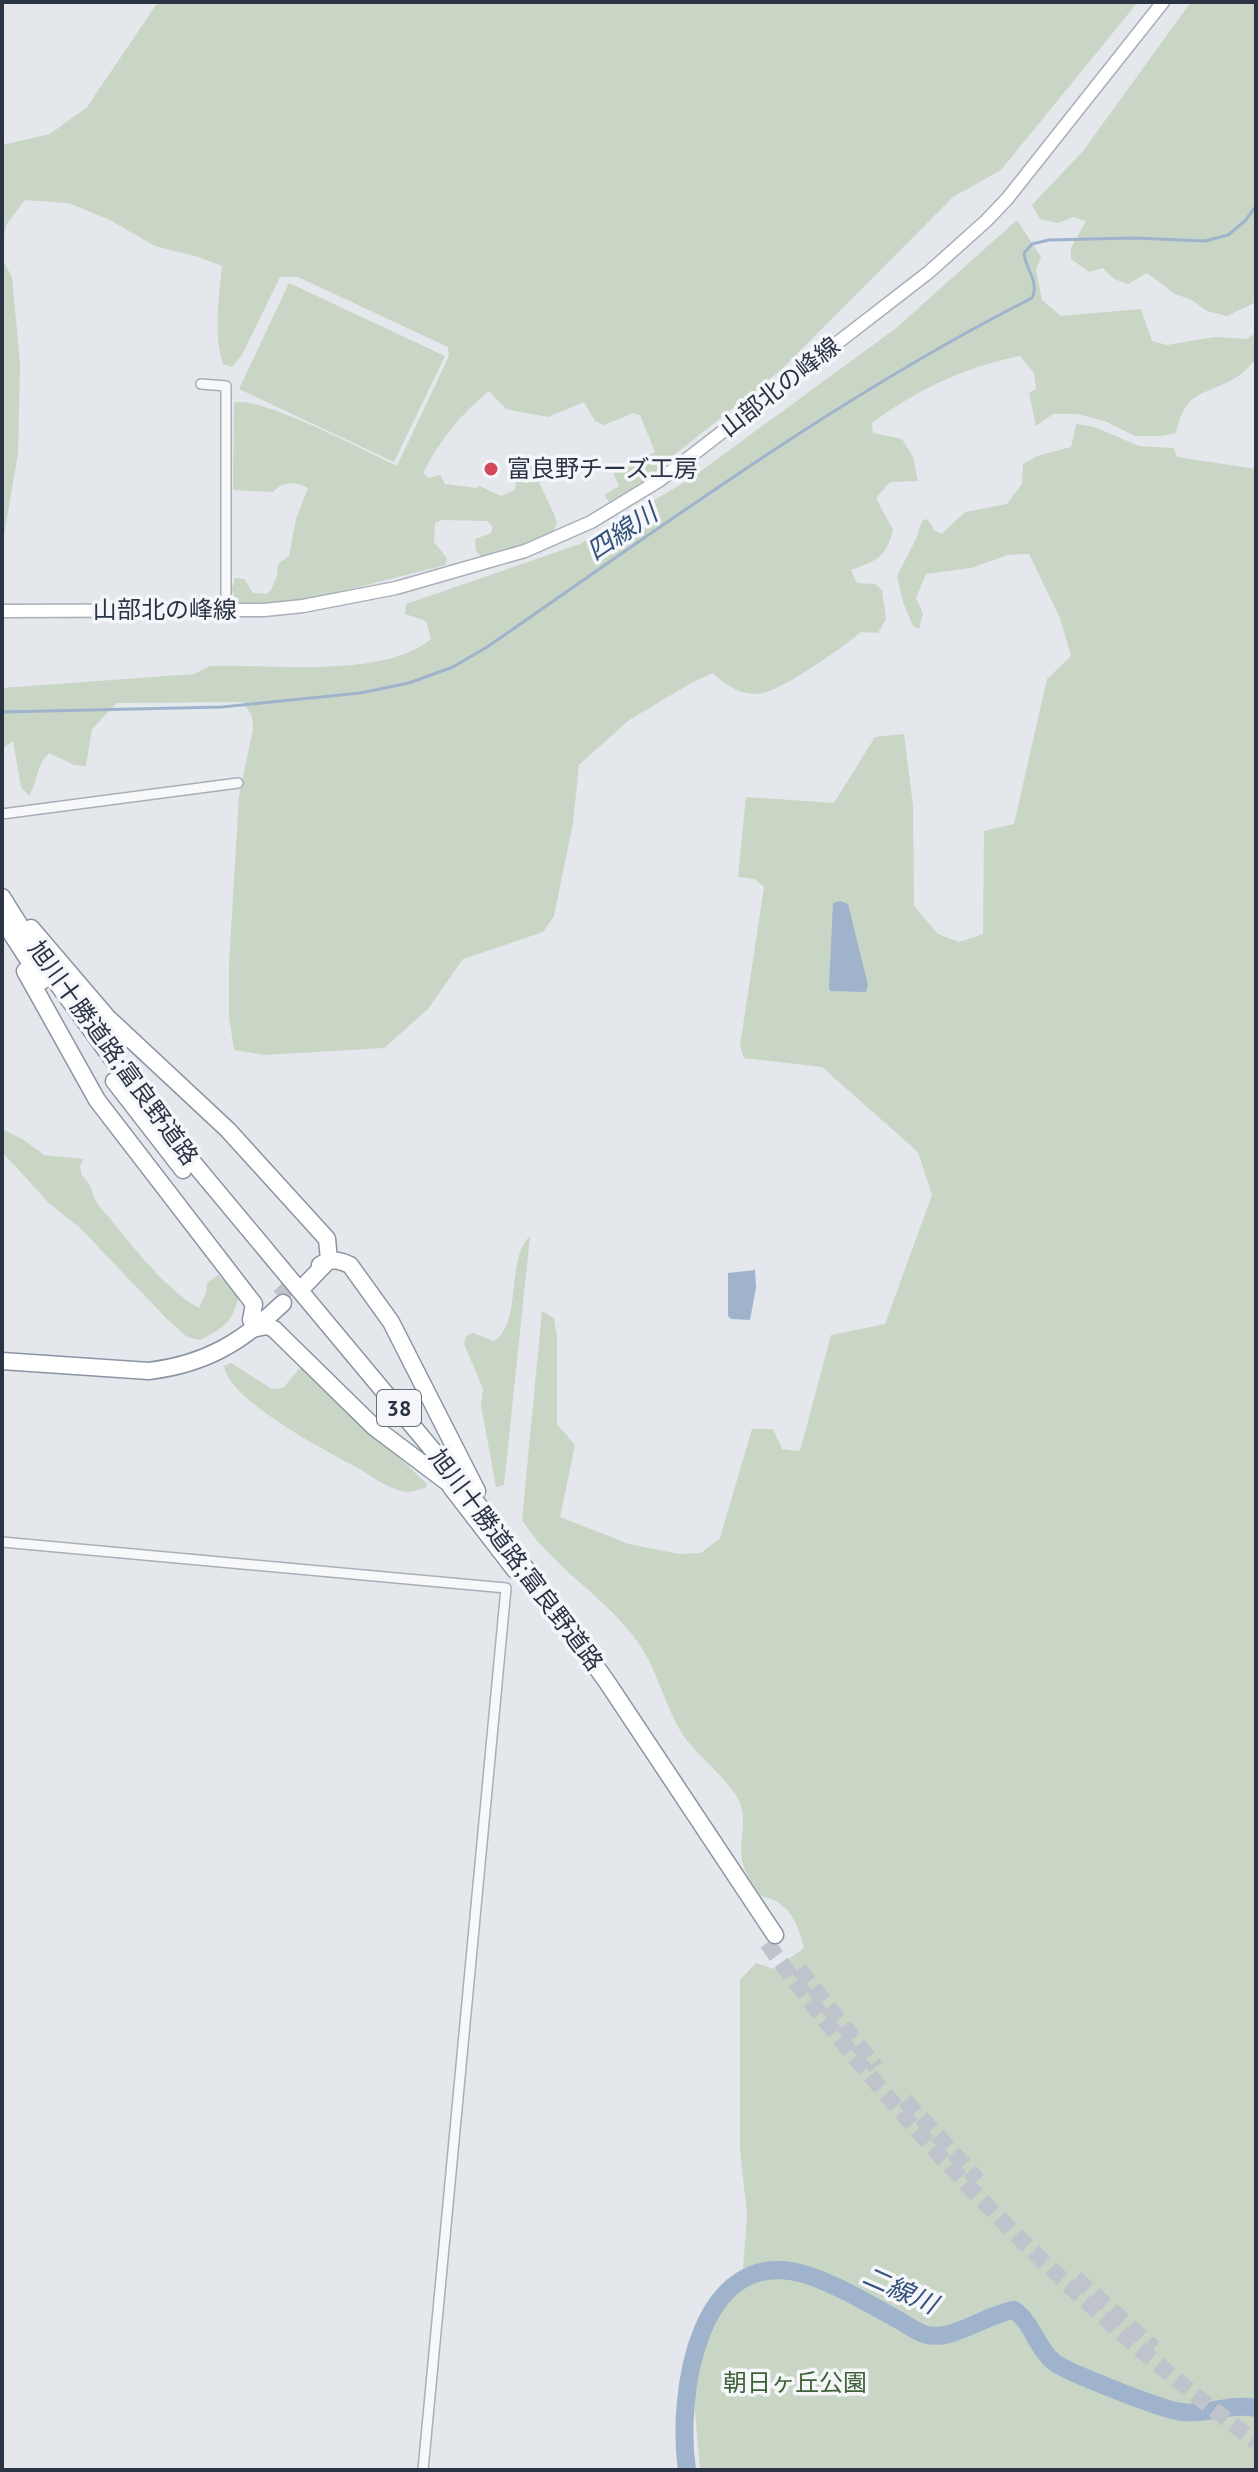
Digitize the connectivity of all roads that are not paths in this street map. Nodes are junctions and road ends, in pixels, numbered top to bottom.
1 (1163, 2) edge
2 (201, 384) dead end
3 (226, 610) junction
4 (2, 611) edge
5 (238, 783) dead end
6 (2, 814) edge
7 (2, 895) edge
8 (2, 919) edge
9 (2, 927) edge
10 (329, 1260) junction
11 (302, 1282) tunnel mouth
12 (281, 1300) tunnel mouth
13 (254, 1324) junction
14 (2, 1353) edge
15 (2, 1361) edge
16 (447, 1482) junction
17 (491, 1520) junction
18 (2, 1542) edge
19 (423, 2470) edge

1 - 3 main road, 山部北の峰線
2 - 3 street
3 - 4 main road, 山部北の峰線
5 - 6 street
7 - 10 highway, 38
7 - 17 highway, 旭川十勝道路;富良野道路 / 38
8 - 16 highway, 旭川十勝道路;富良野道路 / 38
9 - 13 highway
10 - 11 highway
10 - 17 highway, 38
12 - 13 highway
13 - 14 highway
13 - 15 highway
13 - 16 highway
16 - 17 highway, 旭川十勝道路;富良野道路 / 38
18 - 19 street

